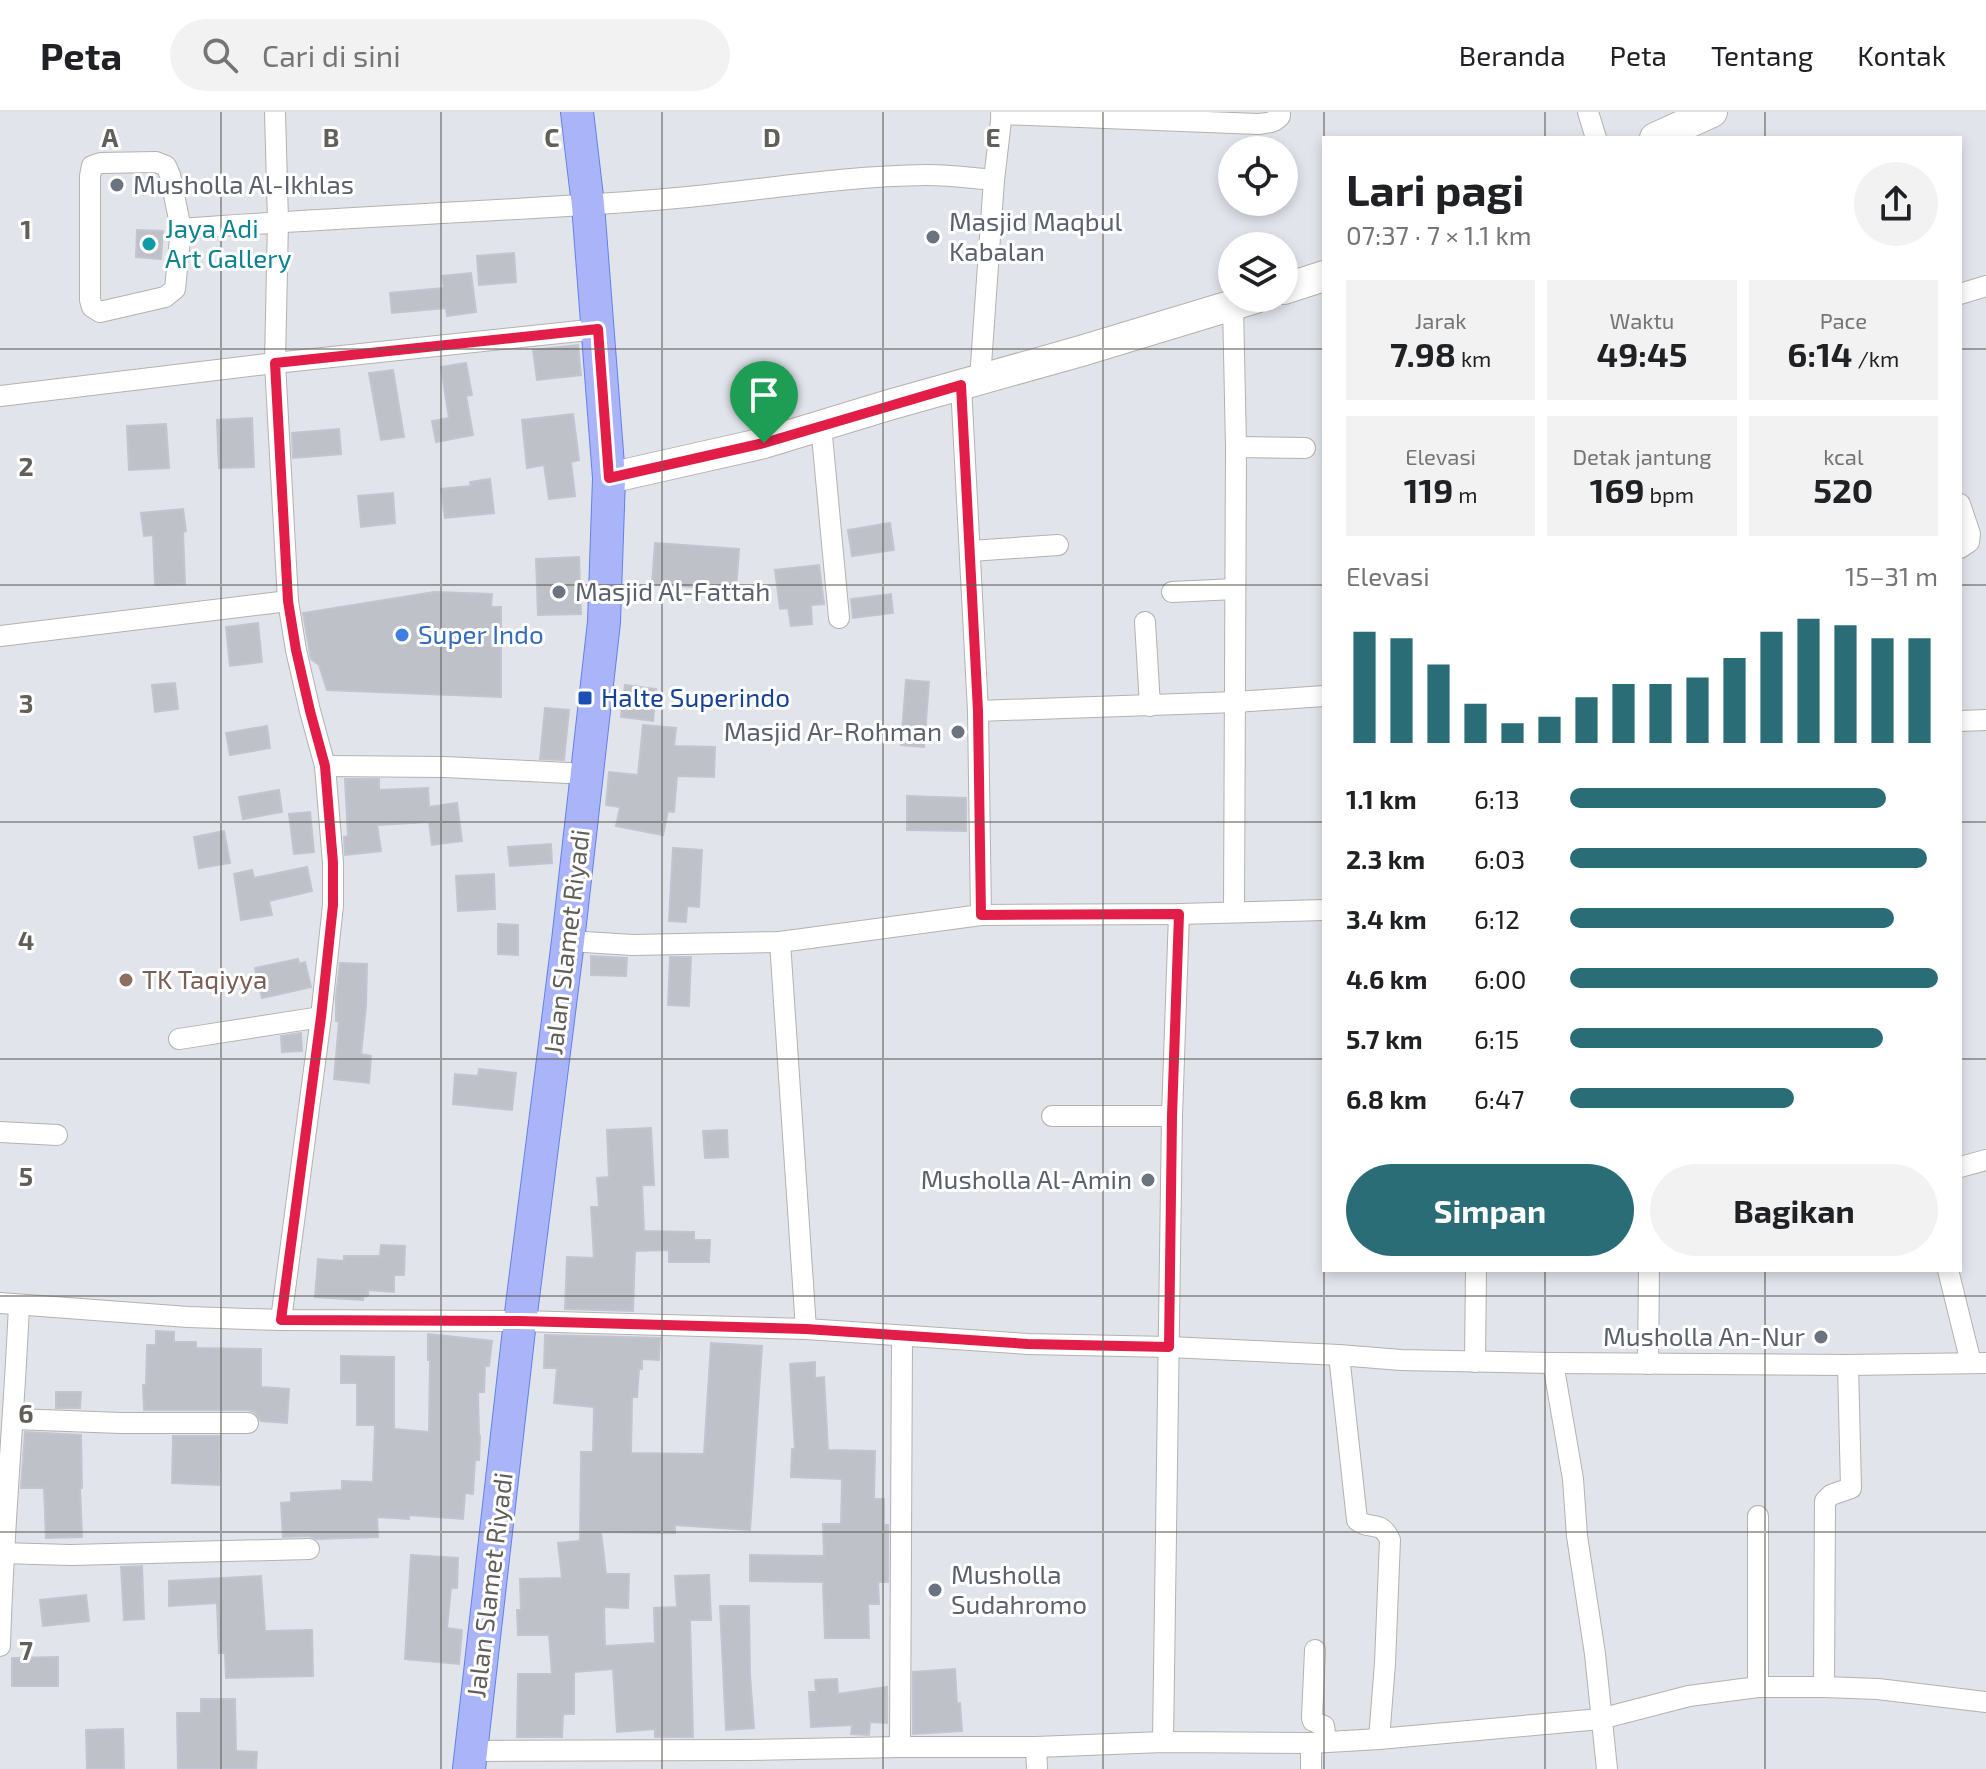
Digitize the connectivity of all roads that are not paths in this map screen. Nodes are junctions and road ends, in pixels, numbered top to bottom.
1 (275, 112) edge
2 (577, 112) edge
3 (1280, 112) edge
4 (1588, 112) edge
5 (1002, 113) edge
6 (1701, 123) edge
7 (1595, 136) edge
8 (1661, 136) edge
9 (994, 180) junction
10 (588, 205) junction
11 (278, 221) junction
12 (181, 229) junction
13 (1322, 277) edge
14 (1298, 284) edge
15 (1986, 286) edge
16 (1962, 293) edge
17 (1218, 310) edge
18 (1243, 312) edge
19 (598, 329) junction
20 (275, 363) junction
21 (971, 382) junction
22 (0, 396) edge
23 (821, 425) junction
24 (1236, 447) junction
25 (1305, 448) dead end
26 (609, 478) junction
27 (1962, 510) edge
28 (1058, 545) dead end
29 (1962, 547) edge
30 (971, 551) junction
31 (1235, 589) junction
32 (1172, 592) dead end
33 (288, 601) junction
34 (839, 618) dead end
35 (1145, 622) dead end
36 (0, 636) edge
37 (1322, 696) edge
38 (1236, 702) junction
39 (1150, 706) junction
40 (978, 711) junction
41 (1986, 720) edge
42 (1962, 721) edge
43 (325, 766) junction
44 (588, 774) junction
45 (1322, 910) edge
46 (1234, 912) junction
47 (1179, 914) junction
48 (981, 915) junction
49 (568, 941) junction
50 (780, 942) junction
51 (321, 1017) junction
52 (179, 1039) dead end
53 (1052, 1116) dead end
54 (1172, 1116) junction
55 (0, 1132) edge
56 (57, 1135) dead end
57 (1986, 1160) edge
58 (1962, 1166) edge
59 (1476, 1272) edge
60 (1649, 1272) edge
61 (1949, 1272) edge
62 (10, 1304) edge
63 (281, 1320) junction
64 (520, 1321) junction
65 (806, 1329) junction
66 (902, 1336) junction
67 (1169, 1347) junction
68 (1339, 1355) junction
69 (1475, 1362) junction
70 (1553, 1363) junction
71 (1979, 1363) edge
72 (1648, 1364) junction
73 (1848, 1365) junction
74 (14, 1419) junction
75 (248, 1423) dead end
76 (1758, 1516) dead end
77 (309, 1549) dead end
78 (1, 1553) edge
79 (0, 1646) edge
80 (1315, 1650) dead end
81 (1758, 1687) junction
82 (1824, 1687) junction
83 (1986, 1702) edge
84 (1600, 1719) junction
85 (1379, 1739) junction
86 (1163, 1742) junction
87 (1318, 1743) junction
88 (900, 1747) junction
89 (1036, 1747) junction
90 (470, 1760) edge
91 (604, 1760) edge
92 (1037, 1769) edge
93 (1311, 1769) edge
94 (1607, 1769) edge

1 - 11 street
2 - 10 main road, Jalan Slamet Riyadi
3 - 5 street
4 - 7 street
5 - 9 street
6 - 8 street
9 - 10 street
9 - 21 street
10 - 11 street
10 - 19 main road, Jalan Slamet Riyadi
11 - 12 street
11 - 20 street
12 - 12 street
13 - 14 street
15 - 16 street
17 - 21 street
18 - 24 street
19 - 20 street
19 - 26 main road, Jalan Slamet Riyadi
20 - 22 street
20 - 33 street
21 - 23 street
21 - 30 street
23 - 26 street
23 - 34 street
24 - 25 street
24 - 31 street
26 - 44 main road, Jalan Slamet Riyadi
27 - 29 street
28 - 30 street
30 - 40 street
31 - 32 street
31 - 38 street
33 - 36 street
33 - 43 street
35 - 39 street
37 - 38 street
38 - 39 street
38 - 46 street
39 - 40 street
40 - 48 street
41 - 42 street
43 - 44 street
43 - 51 street
44 - 49 main road, Jalan Slamet Riyadi
45 - 46 street
46 - 47 street
47 - 48 street
47 - 54 street
48 - 50 street
49 - 50 street
49 - 64 main road, Jalan Slamet Riyadi
50 - 65 street
51 - 52 street
51 - 63 street
53 - 54 street
54 - 67 street
55 - 56 street
57 - 58 street
59 - 69 street
60 - 72 street
61 - 71 street
62 - 63 street
62 - 74 street
63 - 64 street
64 - 65 street
64 - 90 main road, Jalan Slamet Riyadi
65 - 66 street
66 - 67 street
66 - 88 street
67 - 68 street
67 - 86 street
68 - 69 street
68 - 85 street
69 - 70 street
70 - 72 street
70 - 84 street
71 - 73 street
72 - 73 street
73 - 82 street
74 - 75 street
74 - 78 street
76 - 81 street
77 - 78 street
78 - 79 street
80 - 87 street
81 - 82 street
81 - 84 street
82 - 83 street
84 - 85 street
84 - 94 street
85 - 87 street
86 - 87 street
86 - 89 street
87 - 93 street
88 - 89 street
88 - 91 street
89 - 92 street
90 - 91 street

